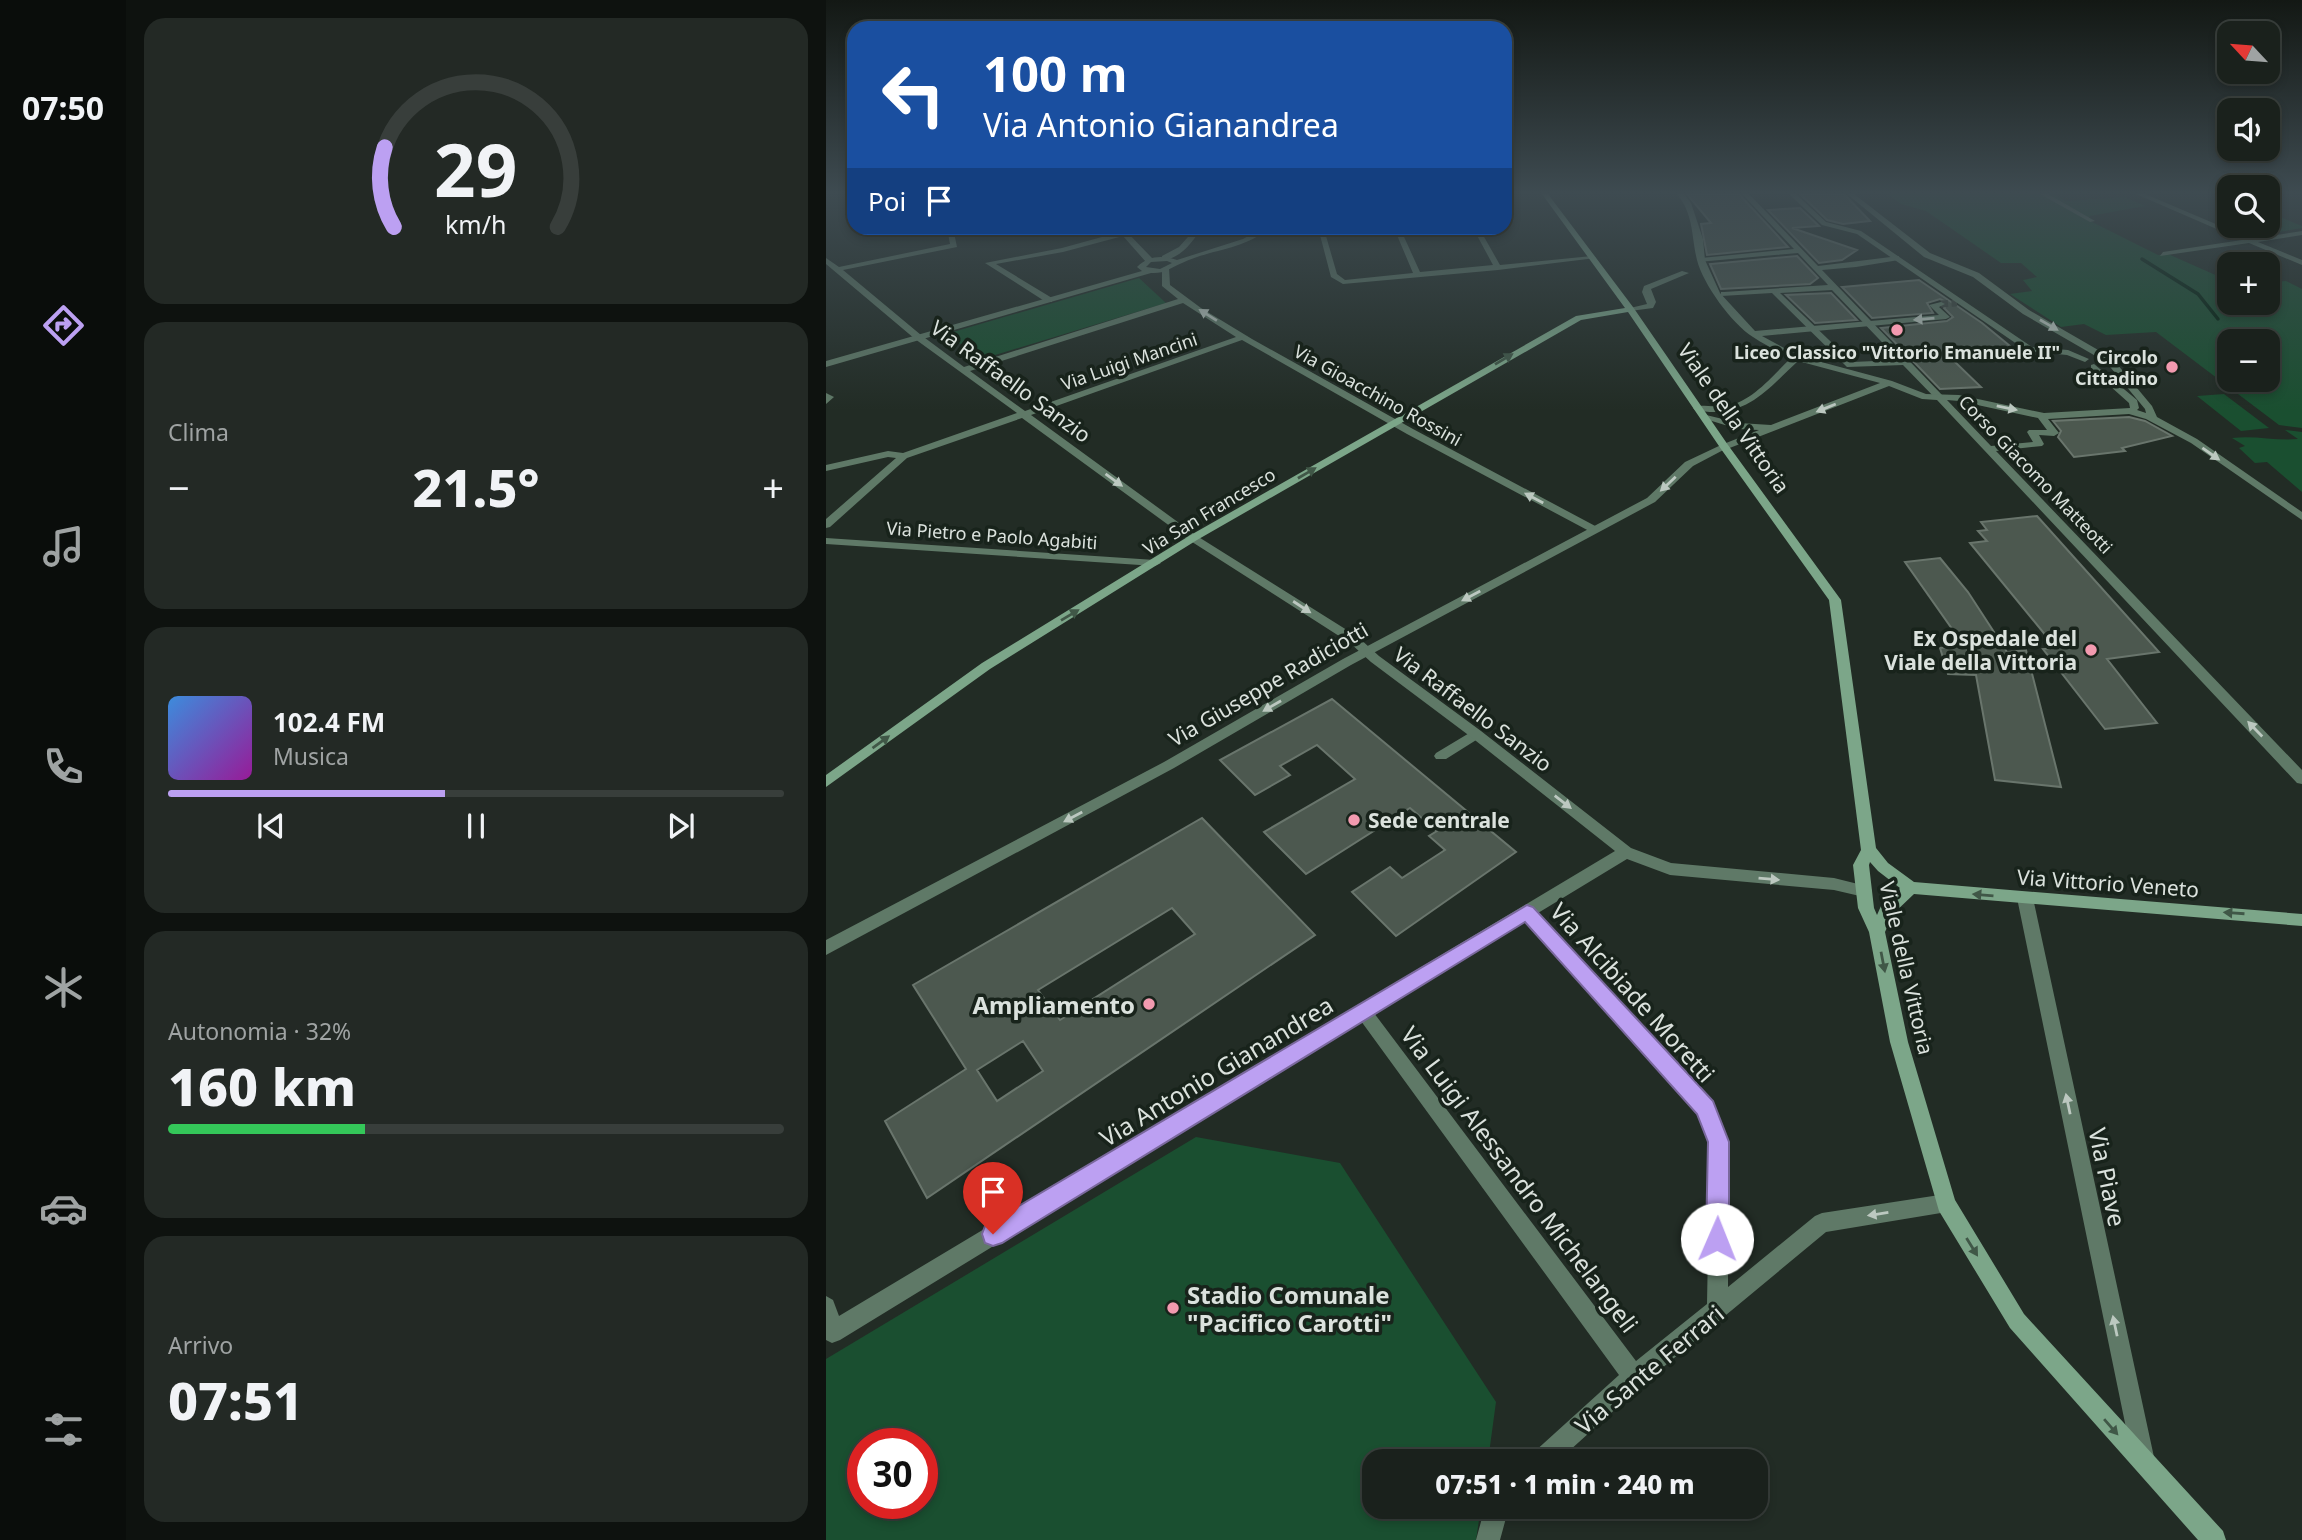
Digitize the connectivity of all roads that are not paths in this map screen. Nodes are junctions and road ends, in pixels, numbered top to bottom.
1 (834, 266) edge
2 (855, 266) edge
3 (994, 266) edge
4 (1146, 266) edge
5 (1168, 266) edge
6 (1331, 266) edge
7 (1414, 266) edge
8 (1518, 266) edge
9 (1598, 266) edge
10 (1703, 266) edge
11 (1815, 266) edge
12 (1834, 266) edge
13 (1907, 266) edge
14 (1954, 266) edge
15 (1498, 268) joint
16 (1817, 268) junction
17 (839, 269) junction
18 (1145, 269) junction
19 (1166, 270) junction
20 (1685, 273) dead end
21 (1418, 276) junction
22 (1836, 287) junction
23 (1773, 291) junction
24 (1724, 294) dead end
25 (1045, 298) junction
26 (1183, 300) junction
27 (1941, 304) dead end
28 (1630, 309) junction
29 (1870, 324) junction
30 (1813, 329) junction
31 (1753, 334) junction
32 (916, 335) junction
33 (1244, 337) junction
34 (826, 357) edge
35 (1796, 358) junction
36 (2085, 359) dead end
37 (1906, 362) junction
38 (826, 364) edge
39 (2094, 367) dead end
40 (963, 370) junction
41 (1889, 383) junction
42 (1940, 398) junction
43 (2130, 411) junction
44 (1700, 412) junction
45 (1024, 415) junction
46 (2041, 415) junction
47 (2153, 418) junction
48 (1394, 424) junction
49 (1779, 428) junction
50 (1724, 447) junction
51 (1988, 449) junction
52 (904, 456) junction
53 (826, 468) edge
54 (2302, 517) edge
55 (826, 525) edge
56 (1595, 530) junction
57 (1194, 538) junction
58 (826, 541) edge
59 (1155, 563) junction
60 (1367, 652) junction
61 (1476, 734) junction
62 (1441, 756) dead end
63 (2302, 779) edge
64 (826, 782) edge
65 (1869, 850) junction
66 (1626, 852) junction
67 (1911, 888) junction
68 (1864, 891) junction
69 (2025, 898) junction
70 (1527, 912) junction
71 (2302, 920) edge
72 (1877, 932) junction
73 (826, 948) edge
74 (1363, 1011) junction
75 (1946, 1204) junction
76 (826, 1307) edge
77 (1717, 1312) junction
78 (1634, 1377) junction
79 (1554, 1449) edge
80 (2144, 1465) junction
81 (1494, 1519) edge
82 (1488, 1540) edge
83 (2214, 1540) edge

1 - 17 street, Via Raffaello Sanzio
2 - 17 street
3 - 25 street
4 - 18 street
5 - 19 street
6 - 21 street
7 - 21 street
8 - 15 street
9 - 28 main road, Viale della Vittoria
10 - 31 street
11 - 16 street, Corso Giacomo Matteotti
12 - 16 street
13 - 36 street
14 -> 47 street
15 - 21 street
16 - 22 street, Corso Giacomo Matteotti
17 - 32 street, Via Raffaello Sanzio
18 - 19 street
18 - 25 street
19 - 26 street, Via Gioacchino Rossini
20 - 28 street
22 - 23 street
22 - 29 street, Corso Giacomo Matteotti
23 - 24 street
23 - 30 street
25 - 32 street
33 -> 26 street, Via Gioacchino Rossini
26 - 40 street
27 -> 29 street
28 - 44 main road, Viale della Vittoria
48 -> 28 main road, Via San Francesco
29 - 30 street
29 - 37 street, Corso Giacomo Matteotti
30 - 31 street
30 - 37 street
31 - 35 street
32 - 34 street
32 - 38 street
32 - 40 street, Via Raffaello Sanzio
33 - 45 street, Via Luigi Mancini
33 - 48 street, Via Gioacchino Rossini
35 - 41 street
35 - 44 street
37 - 42 street, Corso Giacomo Matteotti
39 - 43 street
40 - 45 street, Via Raffaello Sanzio
41 - 42 street
41 -> 49 street, Via Giuseppe Radiciotti
42 -> 46 street
42 - 51 street, Corso Giacomo Matteotti
43 - 46 street
43 - 47 street
44 - 49 street
44 - 50 main road, Viale della Vittoria
45 - 52 street, Via Luigi Mancini
45 -> 57 street, Via Raffaello Sanzio
46 - 51 street
47 -> 54 street
56 -> 48 street, Via Gioacchino Rossini
57 -> 48 main road, Via San Francesco
49 - 50 street, Via Giuseppe Radiciotti
50 -> 56 street, Via Giuseppe Radiciotti
50 - 65 main road, Viale della Vittoria
63 -> 51 street, Corso Giacomo Matteotti
52 - 53 street
52 - 55 street
56 -> 60 street, Via Giuseppe Radiciotti
57 - 59 main road, Via San Francesco
57 -> 60 street, Via Raffaello Sanzio
58 - 59 street, Via Pietro e Paolo Agabiti
64 -> 59 main road, Via San Francesco
60 - 61 street, Via Raffaello Sanzio
60 -> 73 street, Via Giuseppe Radiciotti
61 - 62 street
61 -> 66 street, Via Raffaello Sanzio
65 - 67 main road
65 - 68 main road, Viale della Vittoria
66 -> 68 street, Via Raffaello Sanzio
66 - 70 street, Via Antonio Gianandrea
69 -> 67 main road, Via Vittorio Veneto
67 - 72 main road
68 - 72 main road, Viale della Vittoria
71 -> 69 main road, Via Vittorio Veneto
80 -> 69 street, Via Piave
70 - 74 street, Via Antonio Gianandrea
70 - 77 street, Via Alcibiade Moretti
72 -> 75 main road, Viale della Vittoria
74 - 76 street, Via Antonio Gianandrea
74 - 78 street, Via Luigi Alessandro Michelangeli
75 -> 77 street, Via Sante Ferrari
75 -> 80 main road, Viale della Vittoria
77 - 78 street, Via Sante Ferrari
78 - 79 street, Via Sante Ferrari
80 - 83 main road, Viale della Vittoria
81 - 82 street

